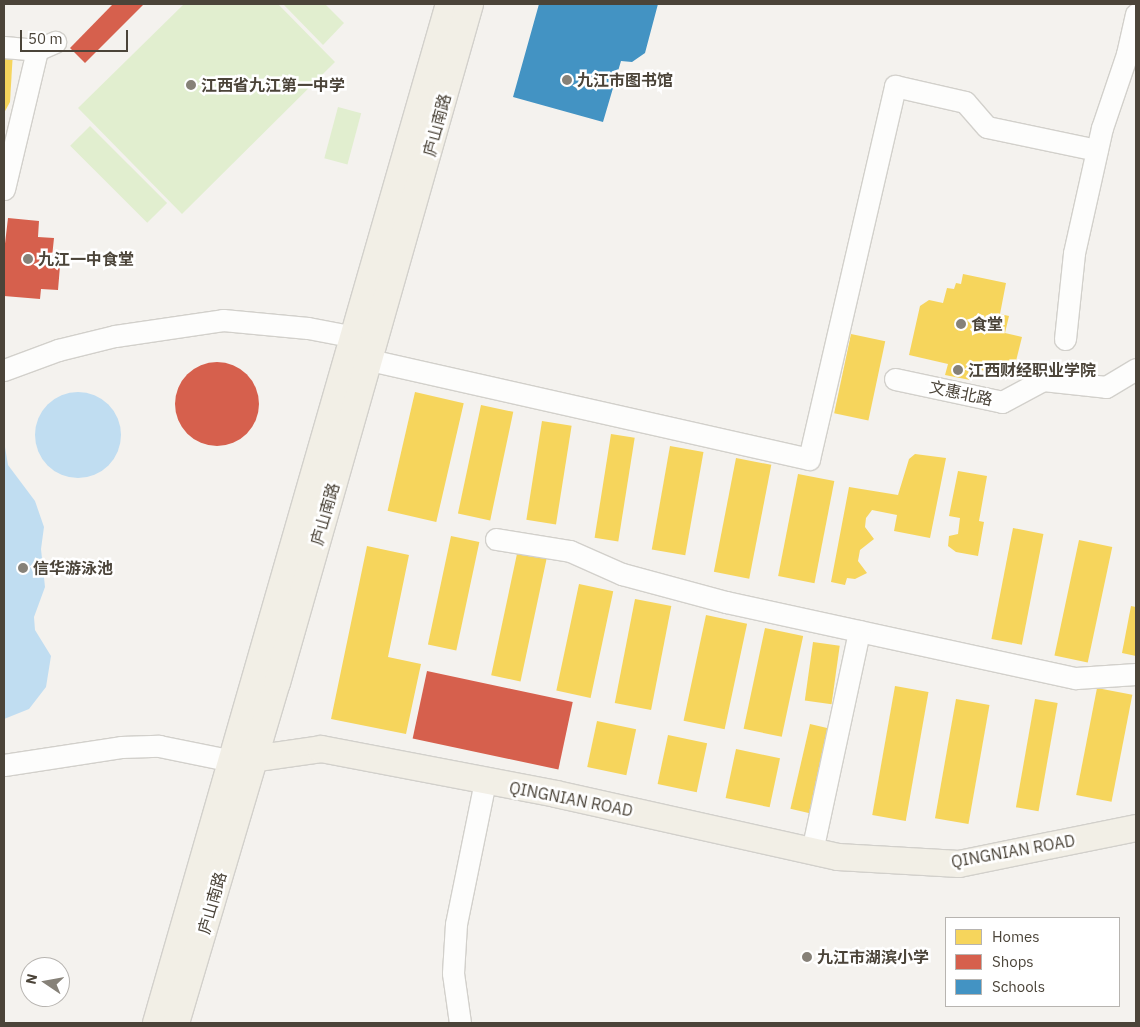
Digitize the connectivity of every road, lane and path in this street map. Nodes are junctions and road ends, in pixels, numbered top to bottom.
1 (449, 4) edge
2 (470, 4) edge
3 (1136, 14) edge
4 (4, 47) edge
5 (1097, 150) junction
6 (4, 189) edge
7 (355, 337) junction
8 (1065, 340) dead end
9 (370, 360) junction
10 (1136, 369) edge
11 (4, 370) edge
12 (895, 379) dead end
13 (496, 539) dead end
14 (860, 631) junction
15 (1136, 674) edge
16 (244, 760) junction
17 (4, 765) edge
18 (485, 782) junction
19 (1136, 828) edge
20 (812, 851) junction
21 (156, 1023) edge
22 (176, 1023) edge
23 (460, 1023) edge

1 - 7 main road, 庐山南路
2 - 9 main road, 庐山南路
3 - 5 street
4 - 6 street
5 - 8 street
5 - 9 street
7 - 11 street
7 - 16 main road, 庐山南路
9 - 16 main road, 庐山南路
10 - 12 street, 文惠北路
13 - 14 street
14 - 15 street
14 - 20 street
16 - 17 street, QINGNIAN ROAD
16 - 18 main road, QINGNIAN ROAD
16 - 21 main road, 庐山南路
16 - 22 main road, 庐山南路
18 - 20 main road, QINGNIAN ROAD
18 - 23 street
19 - 20 main road, QINGNIAN ROAD

